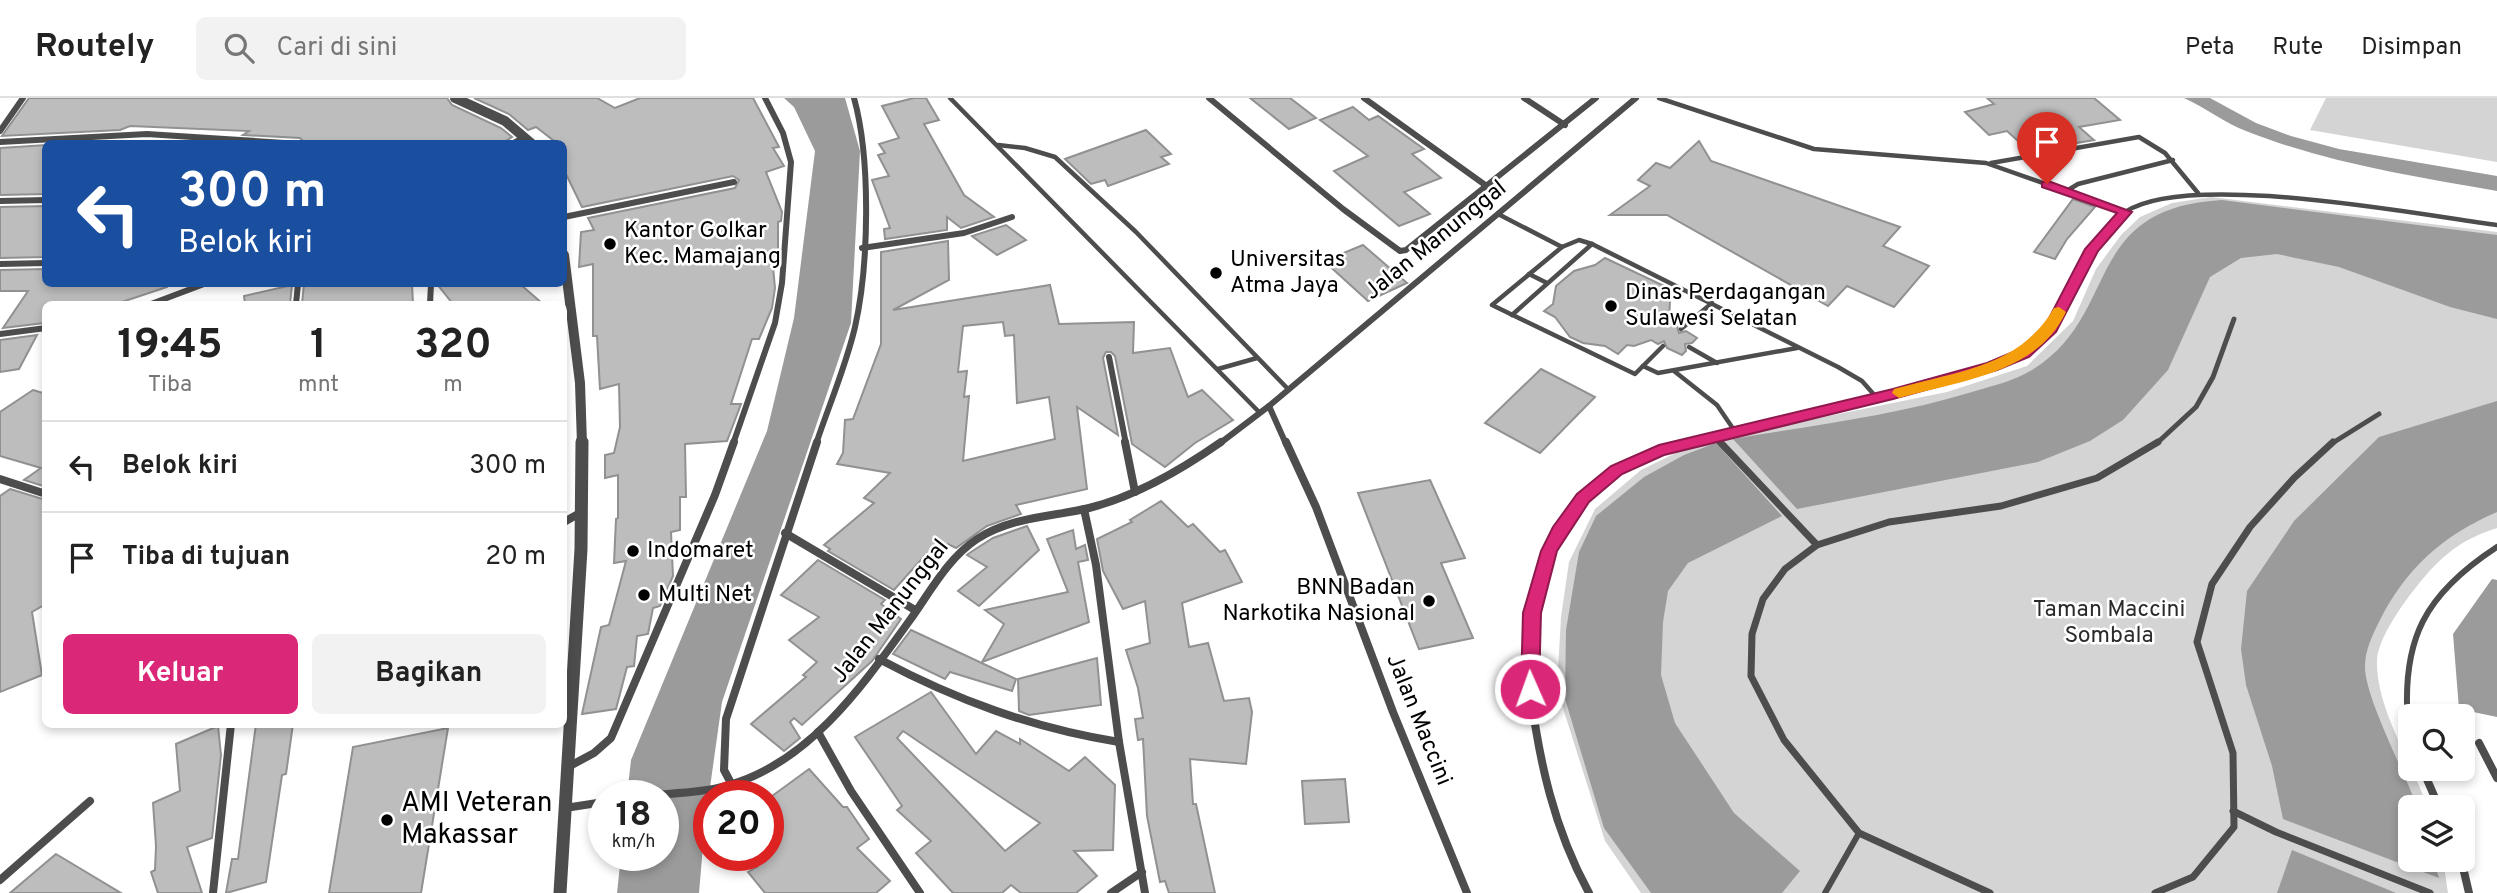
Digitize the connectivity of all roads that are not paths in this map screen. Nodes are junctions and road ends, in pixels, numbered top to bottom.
1 (23, 98) edge
2 (455, 98) edge
3 (765, 98) edge
4 (854, 98) edge
5 (950, 98) edge
6 (1209, 98) edge
7 (1364, 98) edge
8 (1524, 98) edge
9 (1596, 98) edge
10 (1636, 98) edge
11 (1659, 98) edge
12 (1564, 125) junction
13 (0, 131) edge
14 (239, 140) edge
15 (529, 140) edge
16 (0, 142) edge
17 (998, 145) junction
18 (2173, 160) junction
19 (1988, 163) junction
20 (734, 182) dead end
21 (1488, 187) junction
22 (2065, 192) junction
23 (2198, 193) junction
24 (42, 200) edge
25 (0, 201) edge
26 (2126, 212) junction
27 (1500, 215) junction
28 (567, 216) edge
29 (1012, 217) dead end
30 (2497, 225) edge
31 (1592, 244) junction
32 (1562, 247) junction
33 (862, 248) junction
34 (42, 263) edge
35 (0, 264) edge
36 (1529, 274) junction
37 (567, 279) edge
38 (1547, 283) junction
39 (198, 287) edge
40 (170, 301) edge
41 (1712, 303) junction
42 (1512, 315) junction
43 (2234, 319) dead end
44 (42, 329) edge
45 (1681, 329) dead end
46 (0, 334) edge
47 (1663, 346) dead end
48 (1689, 347) dead end
49 (1798, 348) junction
50 (1109, 357) dead end
51 (1257, 358) junction
52 (1718, 363) junction
53 (1643, 366) junction
54 (1218, 369) junction
55 (1674, 371) junction
56 (1287, 389) junction
57 (1877, 398) junction
58 (1269, 406) junction
59 (1260, 412) junction
60 (2379, 414) dead end
61 (1734, 430) junction
62 (1714, 435) junction
63 (0, 479) edge
64 (1135, 492) junction
65 (42, 493) edge
66 (1084, 509) junction
67 (580, 513) junction
68 (567, 520) edge
69 (785, 533) junction
70 (1817, 545) junction
71 (2497, 547) edge
72 (915, 610) junction
73 (879, 659) junction
74 (1530, 689) joint
75 (2408, 704) edge
76 (231, 728) edge
77 (818, 732) junction
78 (1119, 742) junction
79 (2479, 743) dead end
80 (565, 769) junction
81 (2497, 778) edge
82 (729, 780) edge
83 (743, 780) edge
84 (90, 801) dead end
85 (588, 804) edge
86 (565, 808) junction
87 (2234, 811) junction
88 (1859, 833) junction
89 (1142, 872) junction
90 (2464, 872) edge
91 (0, 880) edge
92 (213, 893) edge
93 (560, 893) edge
94 (920, 893) edge
95 (1111, 893) edge
96 (1145, 893) edge
97 (1468, 893) edge
98 (1589, 893) edge
99 (1825, 893) edge
100 (1990, 893) edge
101 (2155, 893) edge
102 (2430, 893) edge
103 (2469, 893) edge

1 - 13 street
2 - 15 street
3 - 80 street
4 - 33 street
5 - 17 lane
6 - 21 street
7 - 21 street
8 - 12 street
9 - 12 street
10 - 27 street, Jalan Manunggal
11 - 19 lane
12 - 21 street
14 - 16 street
17 - 51 lane
17 - 54 lane
18 - 19 lane
18 - 22 lane
18 - 23 lane
19 - 22 lane
20 - 28 street
22 - 26 lane
23 - 26 lane
23 - 30 lane
24 - 25 street
26 - 57 lane
27 - 32 lane
27 - 56 street, Jalan Manunggal
29 - 33 street
31 - 32 lane
31 - 38 lane
31 - 41 lane
32 - 36 lane
33 - 69 street
34 - 35 street
36 - 38 lane
36 - 42 lane
37 - 67 street
38 - 42 lane
39 - 40 street
41 - 45 lane
41 - 49 lane
42 - 53 lane
43 - 70 street
44 - 46 street
47 - 53 lane
48 - 52 lane
49 - 52 lane
49 - 57 lane
50 - 64 street
51 - 54 lane
51 - 56 lane
52 - 55 lane
53 - 55 lane
54 - 59 lane
55 - 61 lane
56 - 58 street, Jalan Manunggal
57 - 61 lane
58 - 59 street, Jalan Manunggal
58 - 97 street, Jalan Maccini
59 - 64 street, Jalan Manunggal
60 - 87 street
61 - 62 lane
62 - 70 street
62 - 74 lane
63 - 65 street
64 - 66 street, Jalan Manunggal
66 - 72 street, Jalan Manunggal
66 - 78 street
67 - 68 street
67 - 80 street
69 - 72 street
69 - 82 street
70 - 88 street
71 - 75 lane
72 - 73 street, Jalan Manunggal
73 - 77 street, Jalan Manunggal
73 - 78 street
74 - 98 street
76 - 92 street
77 - 83 street, Jalan Manunggal
77 - 94 street
78 - 89 street
79 - 81 street
80 - 86 street
84 - 91 street
85 - 86 street
86 - 93 street
87 - 101 street
87 - 102 street
88 - 99 lane
88 - 100 street
89 - 95 street
89 - 96 street
90 - 103 street

